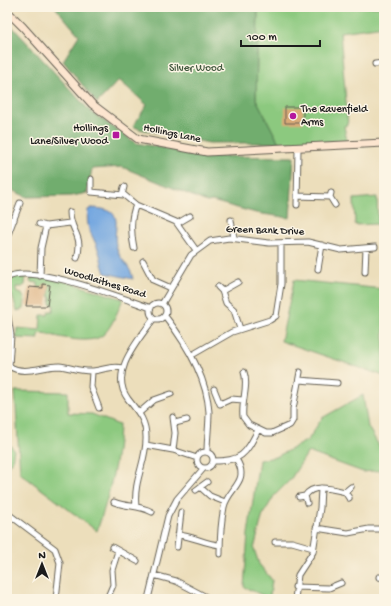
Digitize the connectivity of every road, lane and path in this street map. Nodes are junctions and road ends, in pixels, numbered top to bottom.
1 (7, 12) edge
2 (384, 63) edge
3 (375, 64) dead end
4 (384, 143) edge
5 (298, 149) junction
6 (91, 179) dead end
7 (124, 187) dead end
8 (122, 195) junction
9 (297, 196) junction
10 (20, 204) dead end
11 (297, 204) dead end
12 (136, 205) junction
13 (335, 205) dead end
14 (70, 212) dead end
15 (190, 216) dead end
16 (7, 218) edge
17 (14, 220) junction
18 (231, 220) dead end
19 (70, 222) junction
20 (178, 223) junction
21 (40, 224) dead end
22 (46, 226) junction
23 (7, 237) edge
24 (234, 238) junction
25 (281, 243) junction
26 (322, 245) junction
27 (374, 247) dead end
28 (134, 248) dead end
29 (366, 248) junction
30 (196, 250) junction
31 (77, 258) dead end
32 (143, 261) dead end
33 (318, 269) dead end
34 (365, 272) dead end
35 (40, 276) junction
36 (7, 278) edge
37 (238, 282) dead end
38 (171, 288) junction
39 (162, 304) junction
40 (151, 308) junction
41 (7, 311) edge
42 (165, 316) junction
43 (154, 318) junction
44 (240, 329) junction
45 (192, 356) junction
46 (8, 368) edge
47 (123, 368) junction
48 (92, 372) junction
49 (244, 372) dead end
50 (300, 372) dead end
51 (299, 380) junction
52 (337, 383) dead end
53 (214, 389) dead end
54 (172, 394) dead end
55 (243, 400) junction
56 (99, 408) dead end
57 (139, 413) junction
58 (187, 420) dead end
59 (258, 430) junction
60 (146, 445) junction
61 (173, 450) junction
62 (207, 452) junction
63 (197, 458) junction
64 (236, 459) junction
65 (214, 461) junction
66 (203, 469) junction
67 (207, 482) dead end
68 (351, 487) dead end
69 (321, 488) junction
70 (345, 492) junction
71 (305, 496) junction
72 (299, 498) dead end
73 (349, 498) dead end
74 (114, 502) dead end
75 (225, 502) junction
76 (307, 503) dead end
77 (136, 506) junction
78 (152, 512) dead end
79 (181, 512) dead end
80 (7, 513) edge
81 (316, 528) junction
82 (384, 530) edge
83 (178, 535) junction
84 (282, 535) dead end
85 (282, 541) junction
86 (275, 542) dead end
87 (220, 545) junction
88 (112, 547) dead end
89 (177, 547) dead end
90 (313, 548) junction
91 (118, 551) junction
92 (220, 554) dead end
93 (137, 561) dead end
94 (154, 575) junction
95 (340, 583) dead end
96 (295, 587) junction
97 (105, 598) edge
98 (56, 599) edge
99 (148, 599) edge
100 (210, 599) edge
101 (295, 599) edge

1 - 5 street, Hollings Lane
2 - 3 street
4 - 5 street, Hollings Lane
5 - 9 street
6 - 8 street
7 - 8 street
8 - 12 street
9 - 11 street
9 - 13 street
10 - 17 street
12 - 20 street
12 - 28 street
14 - 19 street
15 - 20 street
16 - 17 street
17 - 23 street
18 - 24 street
19 - 22 street
19 - 31 street
20 - 30 street
21 - 22 street
22 - 35 street
24 - 25 street, Green Bank Drive
24 - 30 street, Green Bank Drive
25 - 26 street, Green Bank Drive
25 - 44 street
26 - 29 street, Green Bank Drive
26 - 33 street
27 - 29 street, Green Bank Drive
29 - 34 street
30 - 38 street, Green Bank Drive
32 - 38 street
35 - 36 street, Woodlaithes Road
35 - 40 street, Woodlaithes Road
37 - 44 street
38 - 39 street, Green Bank Drive
39 - 40 street, Woodlaithes Road
39 - 42 street
40 - 43 street, Woodlaithes Road
41 - 46 street
42 - 43 street
42 - 45 street
43 - 47 street
44 - 45 street
45 - 62 street
46 - 48 street
47 - 48 street
47 - 57 street
48 - 56 street
49 - 55 street
50 - 51 street
51 - 52 street
51 - 59 street
53 - 55 street
54 - 57 street
55 - 59 street
57 - 60 street
58 - 61 street
59 - 64 street
60 - 61 street
60 - 77 street
61 - 63 street
62 - 63 street
62 - 65 street
63 - 66 street
64 - 65 street
64 - 75 street
65 - 66 street
66 - 94 street
67 - 75 street
68 - 70 street
69 - 70 street
69 - 71 street
69 - 81 street
70 - 73 street
71 - 72 street
71 - 76 street
74 - 77 street
75 - 87 street
77 - 78 street
79 - 83 street
80 - 98 street
81 - 82 street
81 - 90 street
83 - 87 street
83 - 89 street
84 - 85 street
85 - 86 street
85 - 90 street
87 - 92 street
88 - 91 street
90 - 96 street
91 - 93 street
91 - 97 street
94 - 99 street
94 - 100 street
95 - 96 street
96 - 101 street

